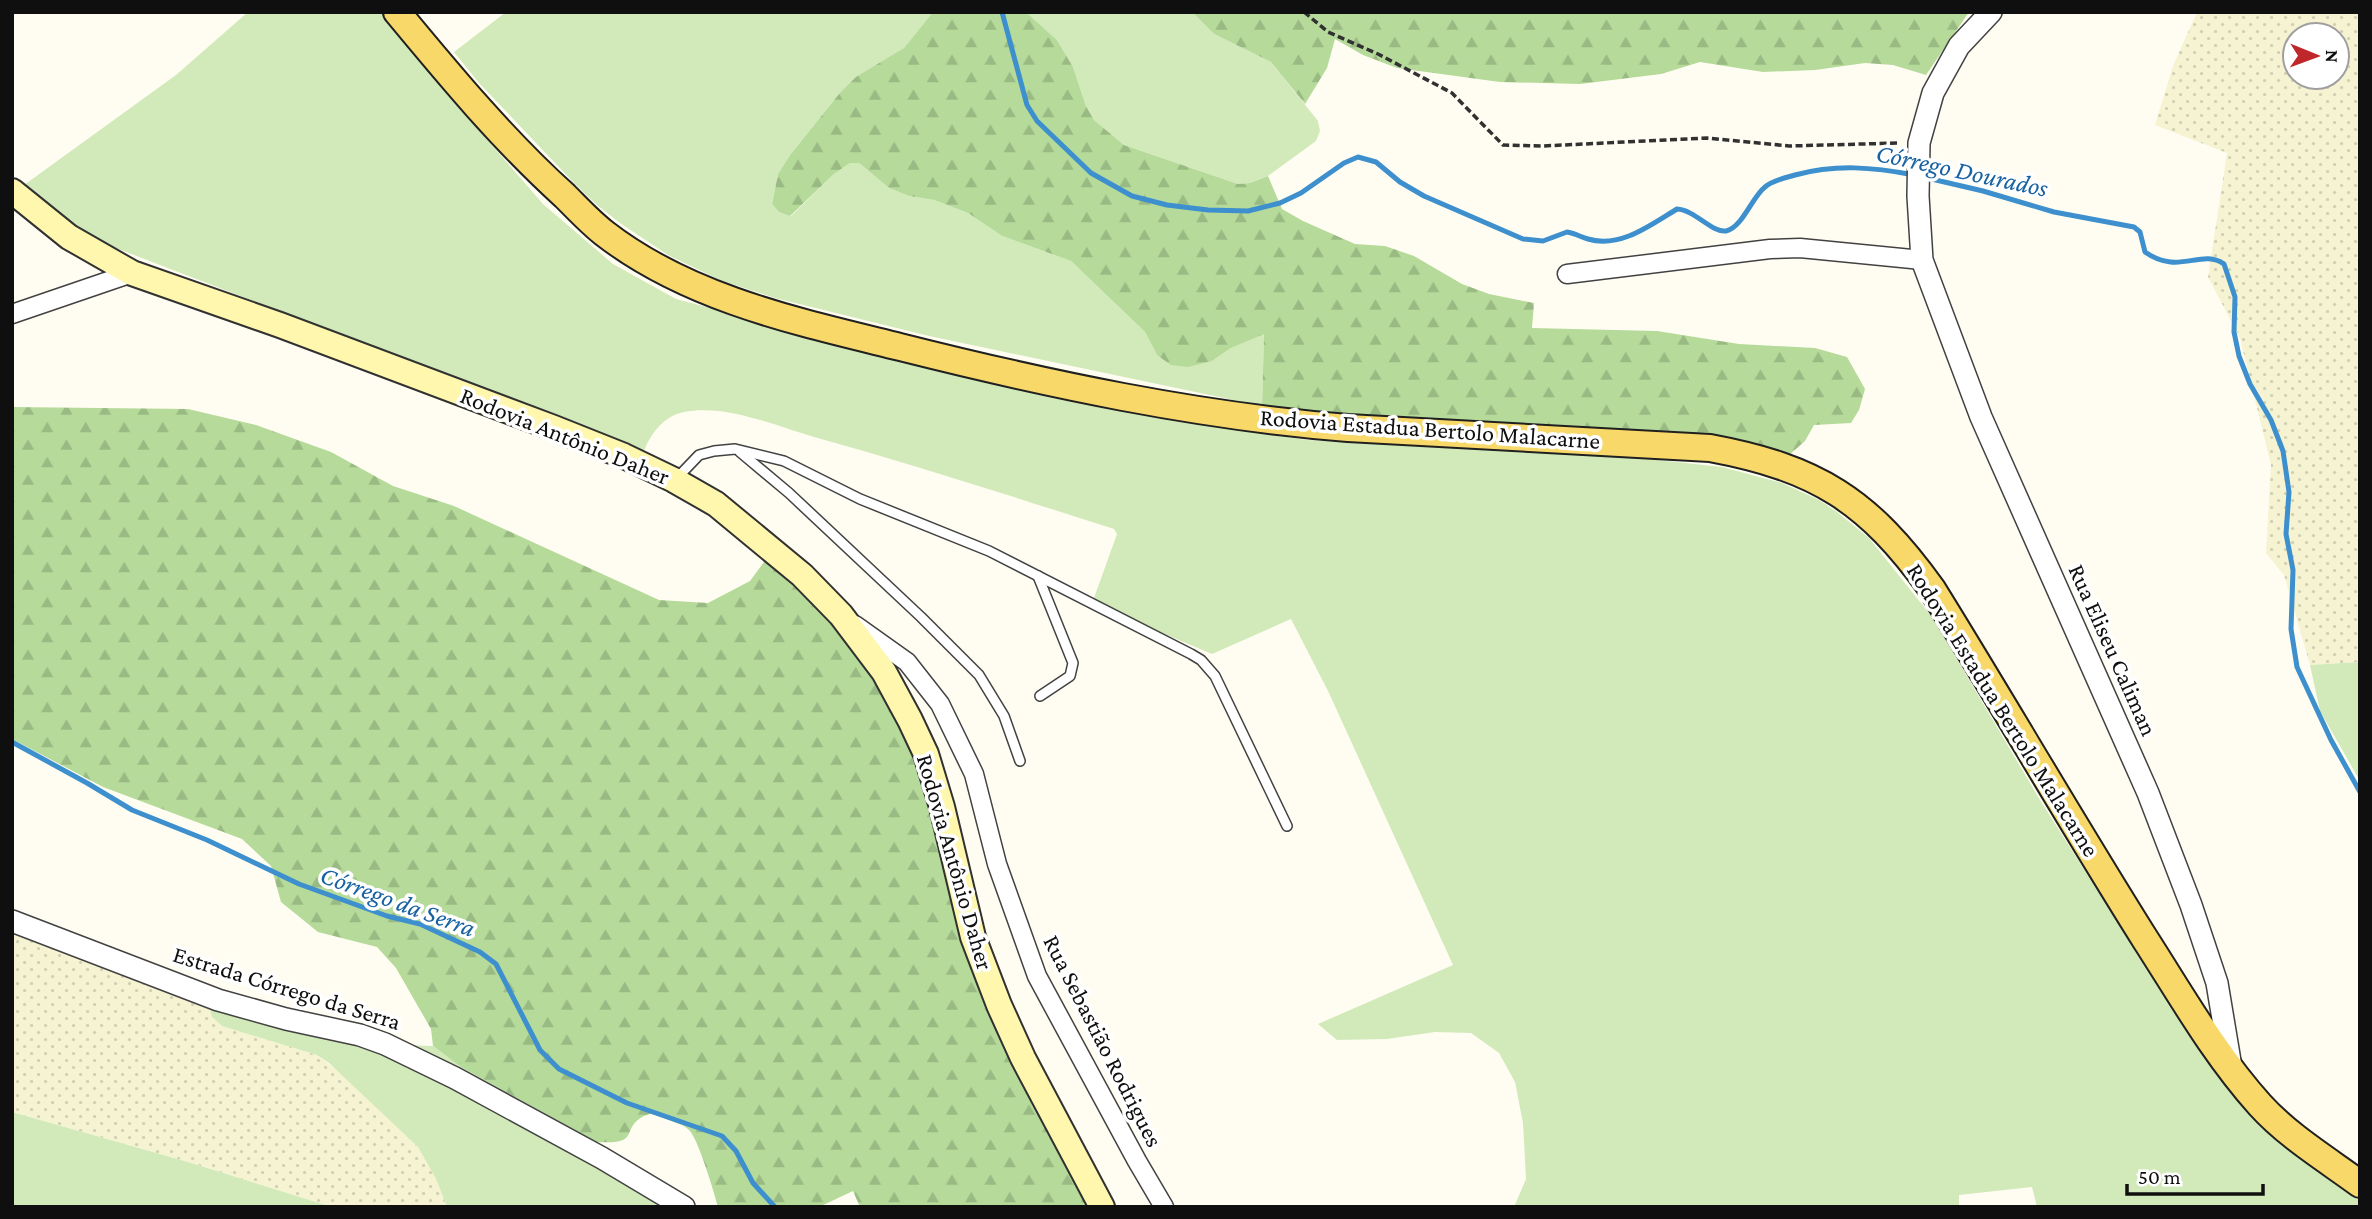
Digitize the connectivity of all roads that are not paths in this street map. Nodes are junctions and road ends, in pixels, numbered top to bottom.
1 (397, 12) edge
2 (1991, 12) edge
3 (12, 191) edge
4 (1922, 260) junction
5 (132, 273) junction
6 (1567, 274) dead end
7 (12, 314) edge
8 (736, 449) junction
9 (674, 480) junction
10 (1038, 576) junction
11 (841, 615) junction
12 (1040, 696) dead end
13 (1020, 761) dead end
14 (1287, 826) dead end
15 (12, 921) edge
16 (2231, 1069) junction
17 (2360, 1184) edge
18 (684, 1207) edge
19 (1102, 1207) edge
20 (1164, 1207) edge

1 - 16 main road, Rodovia Estadua Bertolo Malacarne
2 - 4 street, Rua Eliseu Caliman
3 - 5 main road, Rodovia Antônio Daher
4 - 6 street
4 - 16 street, Rua Eliseu Caliman
5 - 7 street
5 - 9 main road, Rodovia Antônio Daher
8 - 9 lane
8 - 10 lane
8 - 13 lane
9 - 11 main road, Rodovia Antônio Daher
10 - 12 lane
10 - 14 lane
11 - 19 main road, Rodovia Antônio Daher
11 - 20 street, Rua Sebastião Rodrigues
15 - 18 street, Estrada Córrego da Serra
16 - 17 main road, Rodovia Estadua Bertolo Malacarne

